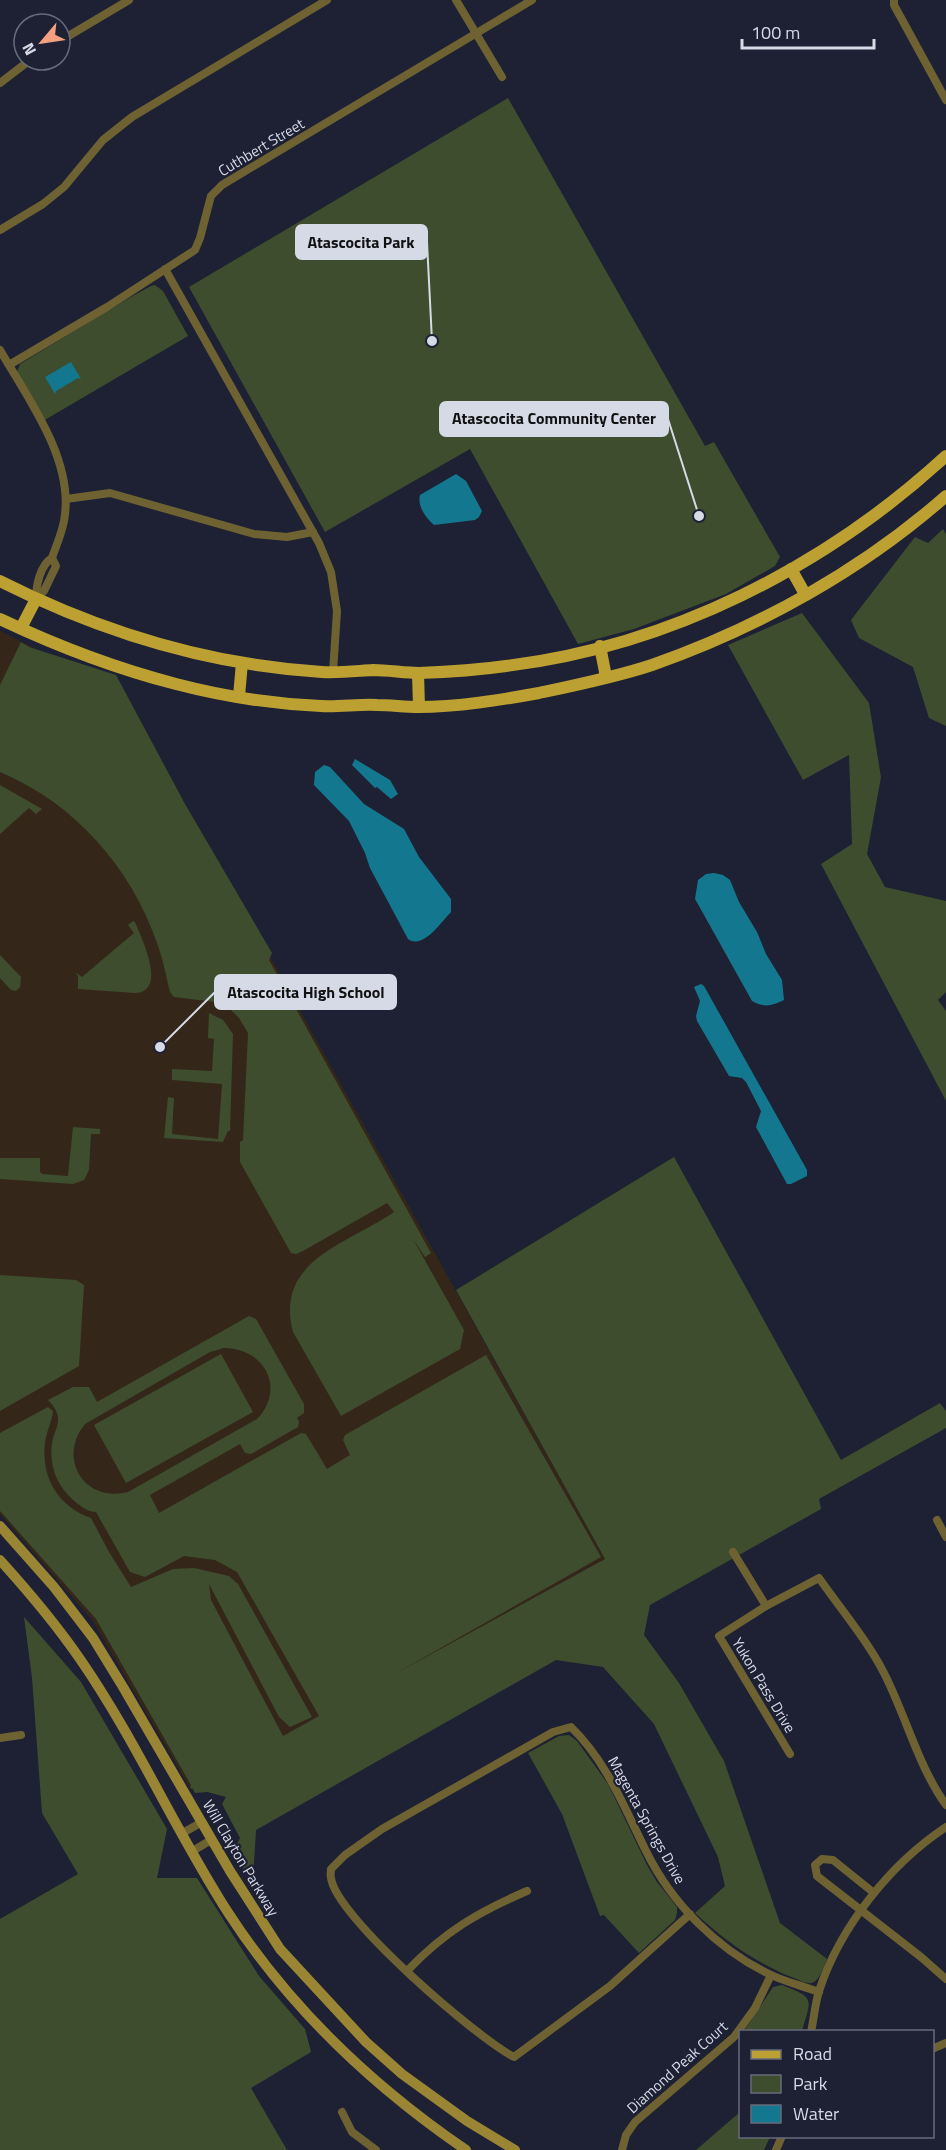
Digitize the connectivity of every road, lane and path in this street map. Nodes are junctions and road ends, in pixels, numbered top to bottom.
1 (129, 0) edge
2 (327, 0) edge
3 (456, 0) edge
4 (532, 0) edge
5 (894, 0) edge
6 (476, 33) junction
7 (72, 34) edge
8 (14, 72) edge
9 (502, 77) dead end
10 (0, 83) edge
11 (946, 100) edge
12 (0, 230) edge
13 (165, 269) junction
14 (0, 350) edge
15 (9, 365) junction
16 (946, 456) edge
17 (946, 496) edge
18 (66, 499) junction
19 (313, 532) junction
20 (791, 569) junction
21 (0, 581) edge
22 (806, 594) junction
23 (36, 599) junction
24 (0, 618) edge
25 (21, 628) junction
26 (600, 646) junction
27 (242, 663) junction
28 (333, 672) junction
29 (418, 673) junction
30 (606, 677) junction
31 (239, 696) junction
32 (419, 707) junction
33 (937, 1520) dead end
34 (0, 1526) edge
35 (946, 1537) edge
36 (733, 1552) dead end
37 (0, 1560) edge
38 (766, 1606) junction
39 (21, 1735) dead end
40 (0, 1738) edge
41 (790, 1754) dead end
42 (946, 1805) edge
43 (202, 1822) junction
44 (946, 1827) edge
45 (181, 1834) junction
46 (211, 1840) junction
47 (191, 1852) junction
48 (527, 1891) dead end
49 (874, 1893) junction
50 (861, 1910) junction
51 (690, 1914) junction
52 (280, 1949) junction
53 (263, 1962) junction
54 (407, 1971) junction
55 (771, 1975) junction
56 (946, 1979) edge
57 (819, 1992) junction
58 (739, 2030) edge
59 (739, 2030) edge
60 (811, 2030) edge
61 (342, 2112) dead end
62 (376, 2150) edge
63 (466, 2150) edge
64 (515, 2150) edge
65 (622, 2150) edge

1 - 7 street
2 - 12 street
3 - 6 street
4 - 6 street, Cuthbert Street
5 - 11 street
6 - 9 street
6 - 13 street, Cuthbert Street
8 - 10 street
13 - 15 street, Cuthbert Street
13 - 19 street
14 - 15 street
15 - 18 street
16 - 20 main road
17 - 22 main road
18 - 19 street
18 - 23 street
19 - 28 street
20 - 22 main road
20 - 26 main road
21 - 23 main road
22 - 30 main road
23 - 25 main road
23 - 27 main road
24 - 25 main road
25 - 31 main road
26 - 29 main road
26 - 30 main road
27 - 28 main road
27 - 31 main road
28 - 29 main road
29 - 32 main road
30 - 32 main road
31 - 32 main road
33 - 35 street
34 - 43 main road, Will Clayton Parkway
36 - 38 street
37 - 45 main road
38 - 41 street, Yukon Pass Drive
38 - 42 street, Yukon Pass Drive
39 - 40 street
43 - 45 street
43 - 46 main road, Will Clayton Parkway
44 - 49 street
45 - 47 main road
46 - 47 street
46 - 52 main road, Will Clayton Parkway
47 - 53 main road
48 - 54 street
49 - 50 street
49 - 50 street
50 - 56 street
50 - 57 street
51 - 54 street
51 - 54 street, Magenta Springs Drive
51 - 55 street, Magenta Springs Drive
52 - 53 main road
52 - 64 main road, Will Clayton Parkway
53 - 63 main road
55 - 57 street, Magenta Springs Drive
55 - 58 street, Diamond Peak Court
57 - 60 street
59 - 65 street, Diamond Peak Court
61 - 62 street

